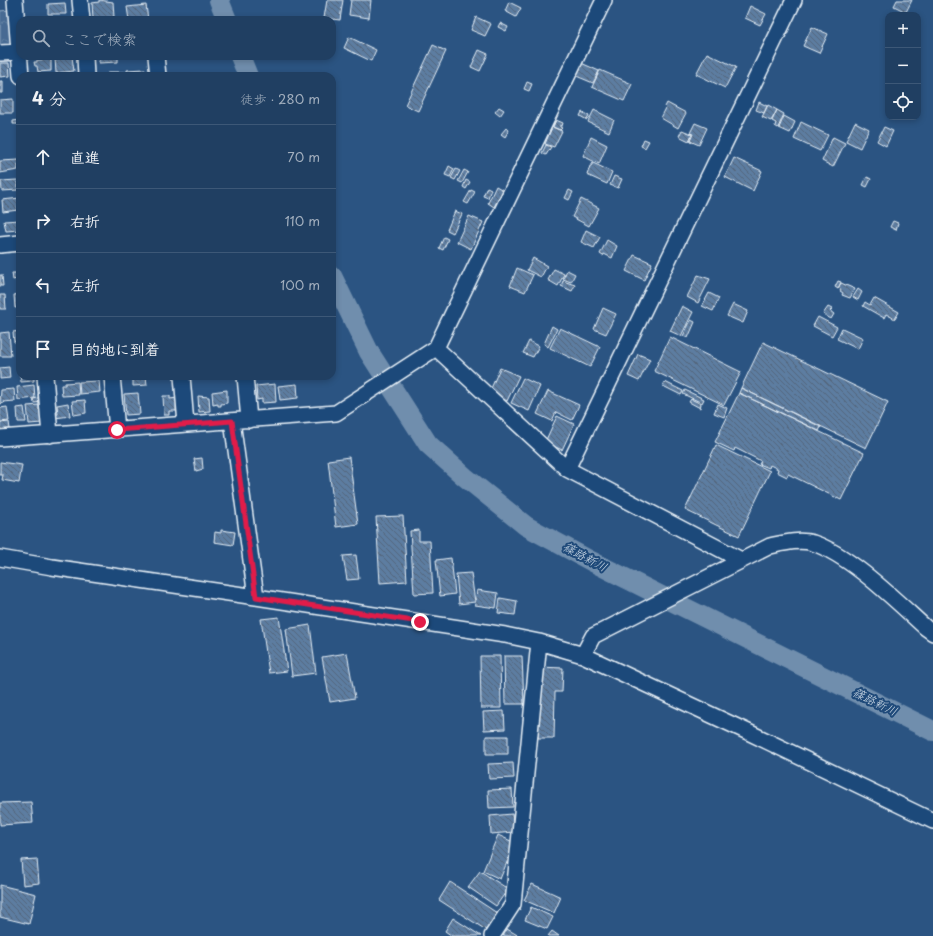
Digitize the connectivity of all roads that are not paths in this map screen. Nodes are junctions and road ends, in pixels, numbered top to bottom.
1 (15, 0) edge
2 (80, 0) edge
3 (604, 0) edge
4 (794, 0) edge
5 (17, 16) edge
6 (82, 16) edge
7 (16, 52) edge
8 (0, 53) edge
9 (20, 60) edge
10 (84, 60) edge
11 (156, 60) edge
12 (21, 72) edge
13 (86, 72) edge
14 (158, 72) edge
15 (16, 243) edge
16 (0, 245) edge
17 (436, 348) junction
18 (45, 380) edge
19 (112, 380) edge
20 (182, 380) edge
21 (246, 380) edge
22 (249, 420) junction
23 (232, 421) junction
24 (186, 424) junction
25 (117, 430) junction
26 (50, 434) junction
27 (0, 438) edge
28 (567, 469) junction
29 (0, 558) edge
30 (735, 564) junction
31 (256, 597) junction
32 (933, 633) edge
33 (539, 642) junction
34 (583, 655) junction
35 (933, 821) edge
36 (492, 936) edge

1 - 5 street
2 - 6 street
3 - 17 street
4 - 28 street
7 - 8 street
9 - 12 street
10 - 13 street
11 - 14 street
15 - 16 street
17 - 22 street
17 - 28 street
18 - 26 street
19 - 25 street
20 - 24 street
21 - 22 street
22 - 23 street
23 - 24 street
23 - 31 street
24 - 25 street
25 - 26 street
26 - 27 street
28 - 30 street
29 - 31 street
30 - 32 street
30 - 34 street
31 - 33 street
33 - 34 street
33 - 36 street
34 - 35 street

